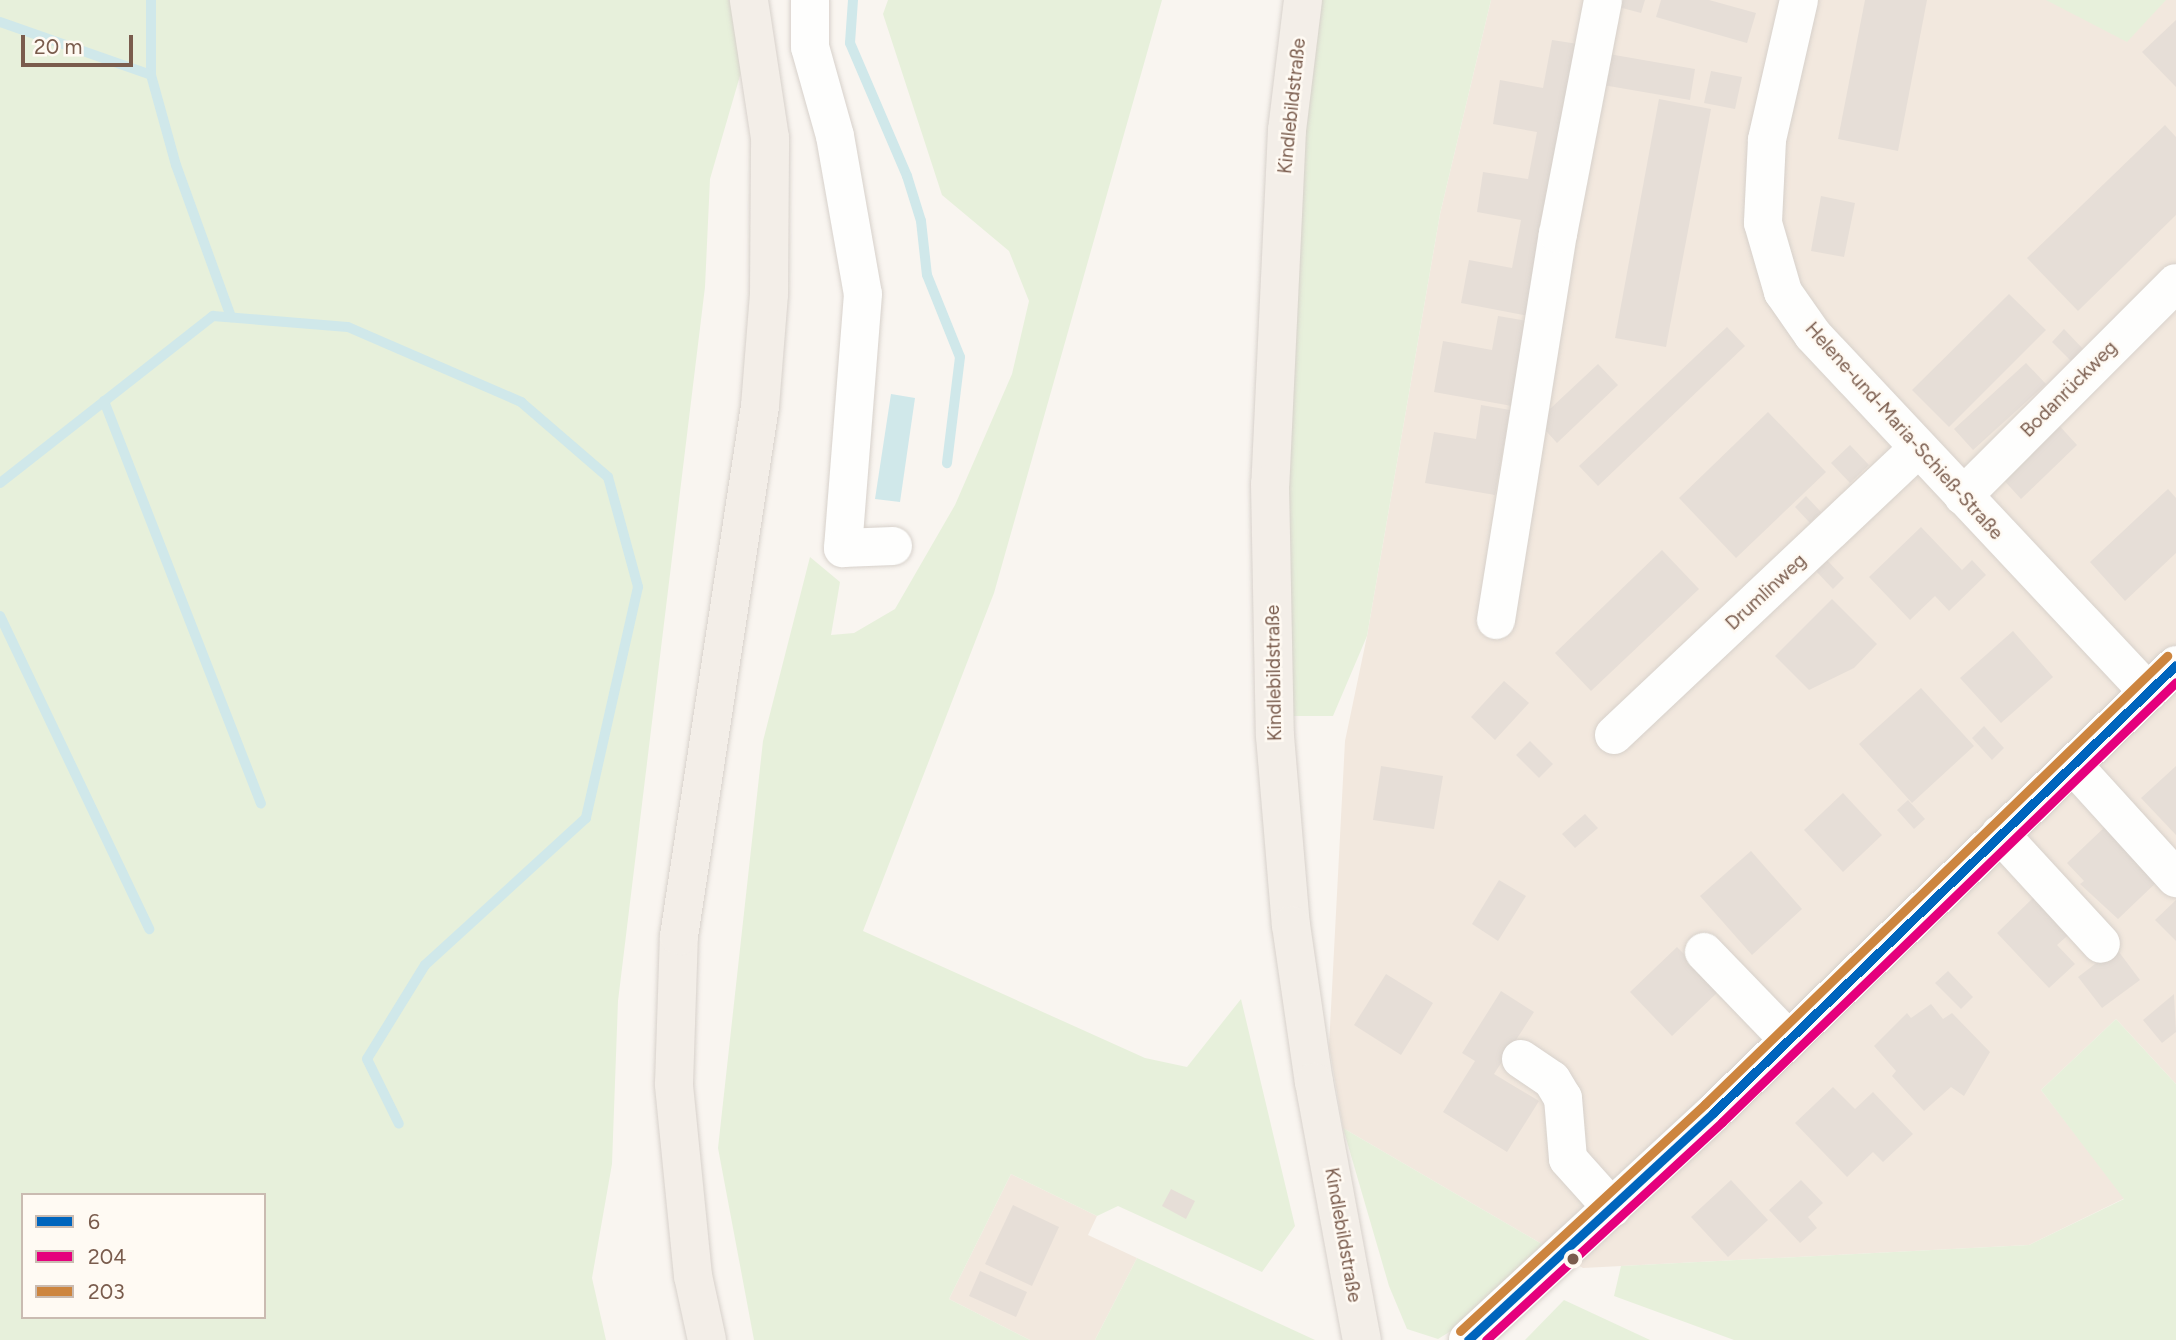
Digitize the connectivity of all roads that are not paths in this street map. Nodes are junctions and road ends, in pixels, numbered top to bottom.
1 (749, 0) edge
2 (810, 0) edge
3 (1303, 0) edge
4 (1603, 0) edge
5 (1799, 0) edge
6 (2176, 283) edge
7 (1918, 449) junction
8 (1963, 496) junction
9 (893, 546) dead end
10 (1496, 621) dead end
11 (2176, 665) edge
12 (2147, 692) junction
13 (1614, 735) dead end
14 (2073, 765) junction
15 (2000, 834) junction
16 (2176, 878) edge
17 (2101, 944) dead end
18 (1704, 952) dead end
19 (1789, 1040) junction
20 (1521, 1059) dead end
21 (1612, 1208) junction
22 (707, 1340) edge
23 (1362, 1340) edge
24 (1468, 1340) edge

1 - 22 main road
2 - 9 street
3 - 23 main road, Kindlebildstraße
4 - 10 street
5 - 7 street, Helene-und-Maria-Schieß-Straße
6 - 8 street, Bodanrückweg
7 - 8 street, Helene-und-Maria-Schieß-Straße
7 - 13 street, Drumlinweg
8 - 12 street, Helene-und-Maria-Schieß-Straße
11 - 12 street
12 - 14 street
14 - 15 street
14 - 16 street
15 - 17 street
15 - 19 street
18 - 19 street
19 - 21 street
20 - 21 street
21 - 24 street

